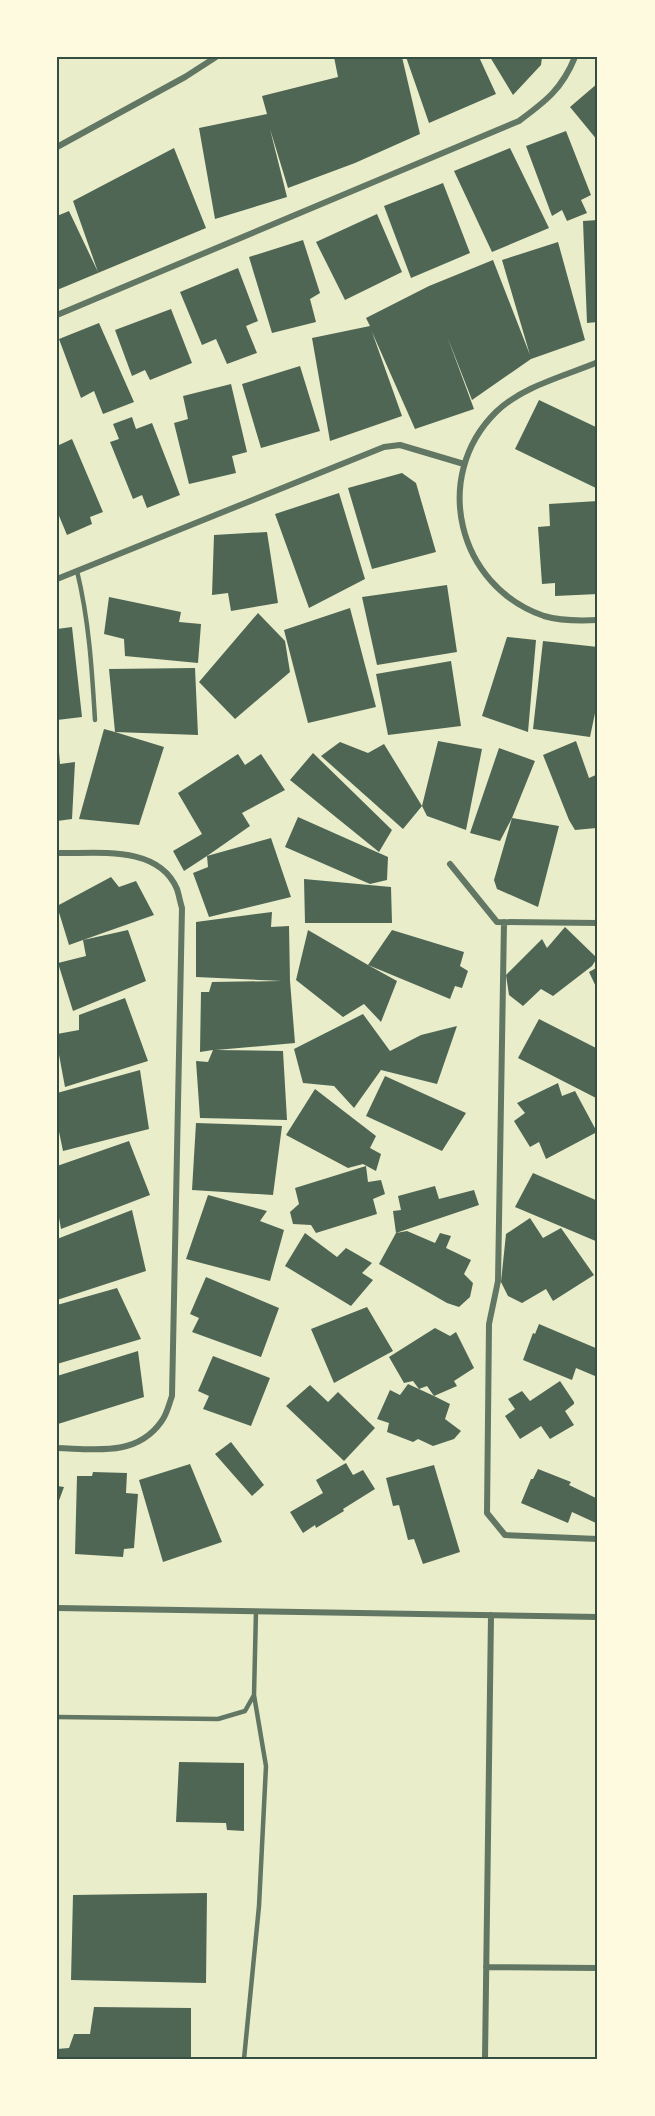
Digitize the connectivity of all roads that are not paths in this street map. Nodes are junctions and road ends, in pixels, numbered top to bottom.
1 (216, 57) edge
2 (575, 57) edge
3 (57, 147) edge
4 (57, 315) edge
5 (598, 362) edge
6 (464, 464) junction
7 (77, 571) junction
8 (57, 579) edge
9 (598, 620) edge
10 (95, 720) dead end
11 (57, 853) edge
12 (450, 864) dead end
13 (504, 922) junction
14 (598, 923) edge
15 (57, 1448) edge
16 (598, 1539) edge
17 (57, 1608) edge
18 (256, 1611) junction
19 (491, 1615) junction
20 (598, 1617) edge
21 (254, 1695) junction
22 (57, 1717) edge
23 (486, 1967) junction
24 (598, 1968) edge
25 (244, 2059) edge
26 (485, 2059) edge

1 - 3 street
2 - 4 street
5 - 6 street
6 - 7 street
6 - 9 street
7 - 8 street
7 - 10 lane
11 - 15 street
12 - 13 street
13 - 14 street
13 - 16 street
17 - 18 street
18 - 19 street
18 - 21 lane
19 - 20 street
19 - 23 street
21 - 22 lane
21 - 25 lane
23 - 24 street
23 - 26 street

